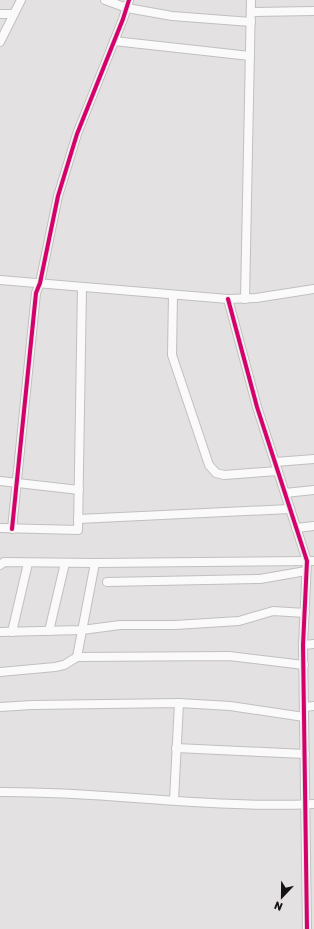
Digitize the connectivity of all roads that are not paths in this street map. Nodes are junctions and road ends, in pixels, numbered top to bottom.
1 (21, 0) edge
2 (105, 0) edge
3 (129, 0) edge
4 (251, 0) edge
5 (126, 8) junction
6 (314, 11) edge
7 (251, 12) junction
8 (0, 14) edge
9 (13, 14) junction
10 (251, 22) junction
11 (114, 41) junction
12 (0, 42) edge
13 (250, 56) junction
14 (0, 280) edge
15 (40, 283) junction
16 (82, 287) junction
17 (314, 289) edge
18 (173, 295) junction
19 (245, 298) junction
20 (228, 299) junction
21 (314, 459) edge
22 (275, 462) junction
23 (278, 471) junction
24 (0, 481) edge
25 (18, 482) junction
26 (79, 490) junction
27 (314, 490) edge
28 (285, 492) junction
29 (290, 509) junction
30 (78, 519) junction
31 (314, 526) edge
32 (0, 528) edge
33 (296, 528) junction
34 (12, 529) junction
35 (310, 561) edge
36 (28, 563) junction
37 (65, 563) junction
38 (95, 563) junction
39 (0, 565) edge
40 (306, 571) junction
41 (107, 582) dead end
42 (314, 596) edge
43 (305, 597) junction
44 (305, 613) junction
45 (82, 630) junction
46 (49, 631) junction
47 (0, 632) edge
48 (12, 632) junction
49 (314, 644) edge
50 (303, 645) junction
51 (77, 657) junction
52 (304, 664) junction
53 (0, 672) edge
54 (178, 703) junction
55 (314, 706) edge
56 (0, 707) edge
57 (304, 707) junction
58 (304, 717) junction
59 (305, 745) junction
60 (314, 745) edge
61 (176, 748) junction
62 (305, 754) junction
63 (0, 792) edge
64 (174, 800) junction
65 (310, 804) edge
66 (307, 929) edge

1 - 9 street
2 - 5 street
3 - 5 street
4 - 7 street
5 - 10 street
5 - 11 street
6 - 7 street
7 - 10 street
8 - 9 street
9 - 12 street
10 - 13 street
11 - 13 street
11 - 15 street
13 - 19 street
14 - 15 street
15 - 16 street
15 - 25 street
16 - 18 street
16 - 26 street
17 - 19 street
18 - 20 street
18 - 23 street
19 - 20 street
20 - 22 street
21 - 22 street
22 - 23 street
23 - 28 street
24 - 25 street
25 - 26 street
25 - 34 street
26 - 30 street
27 - 28 street
28 - 29 street
29 - 30 street
29 - 33 street
30 - 34 street
31 - 33 street
32 - 34 street
33 - 35 street
35 - 38 street
35 - 40 street
36 - 37 street
36 - 39 street
36 - 48 street
37 - 38 street
37 - 46 street
38 - 45 street
40 - 41 street
40 - 43 street
42 - 43 street
43 - 44 street
44 - 45 street
44 - 50 street
45 - 46 street
45 - 51 street
46 - 48 street
47 - 48 street
49 - 50 street
50 - 52 street
51 - 52 street
51 - 53 street
52 - 57 street
54 - 56 street
54 - 58 street
54 - 61 street
55 - 57 street
57 - 58 street
58 - 59 street
59 - 60 street
59 - 62 street
61 - 62 street
61 - 64 street
62 - 65 street
63 - 64 street
64 - 65 street
65 - 66 street

